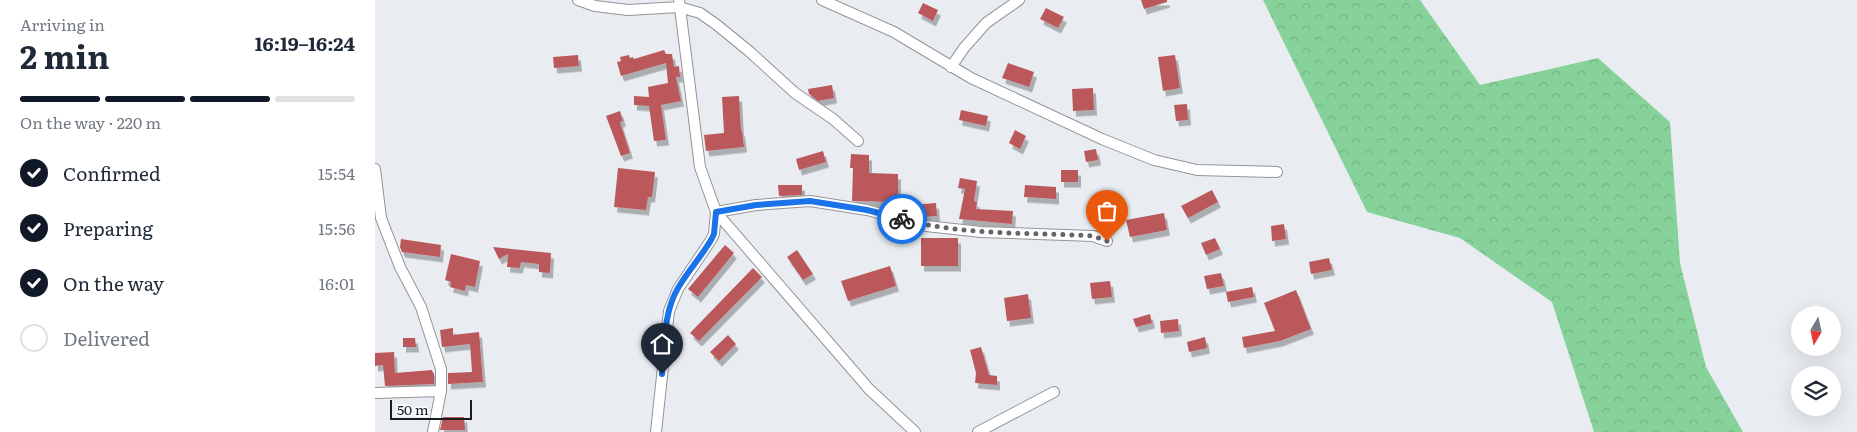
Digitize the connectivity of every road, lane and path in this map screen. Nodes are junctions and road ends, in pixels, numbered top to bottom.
1 (578, 0) edge
2 (822, 0) edge
3 (1019, 0) edge
4 (679, 3) edge
5 (951, 67) junction
6 (858, 141) dead end
7 (375, 169) edge
8 (1277, 172) dead end
9 (716, 212) junction
10 (1107, 241) dead end
11 (441, 391) junction
12 (375, 392) edge
13 (1054, 392) dead end
14 (433, 432) edge
15 (656, 432) edge
16 (915, 432) edge
17 (978, 432) edge

1 - 4 street
2 - 5 street
3 - 5 street
4 - 6 street
4 - 9 street
5 - 8 street
7 - 11 street
9 - 10 street
9 - 15 street
9 - 16 street
11 - 12 street
11 - 14 street
13 - 17 street

